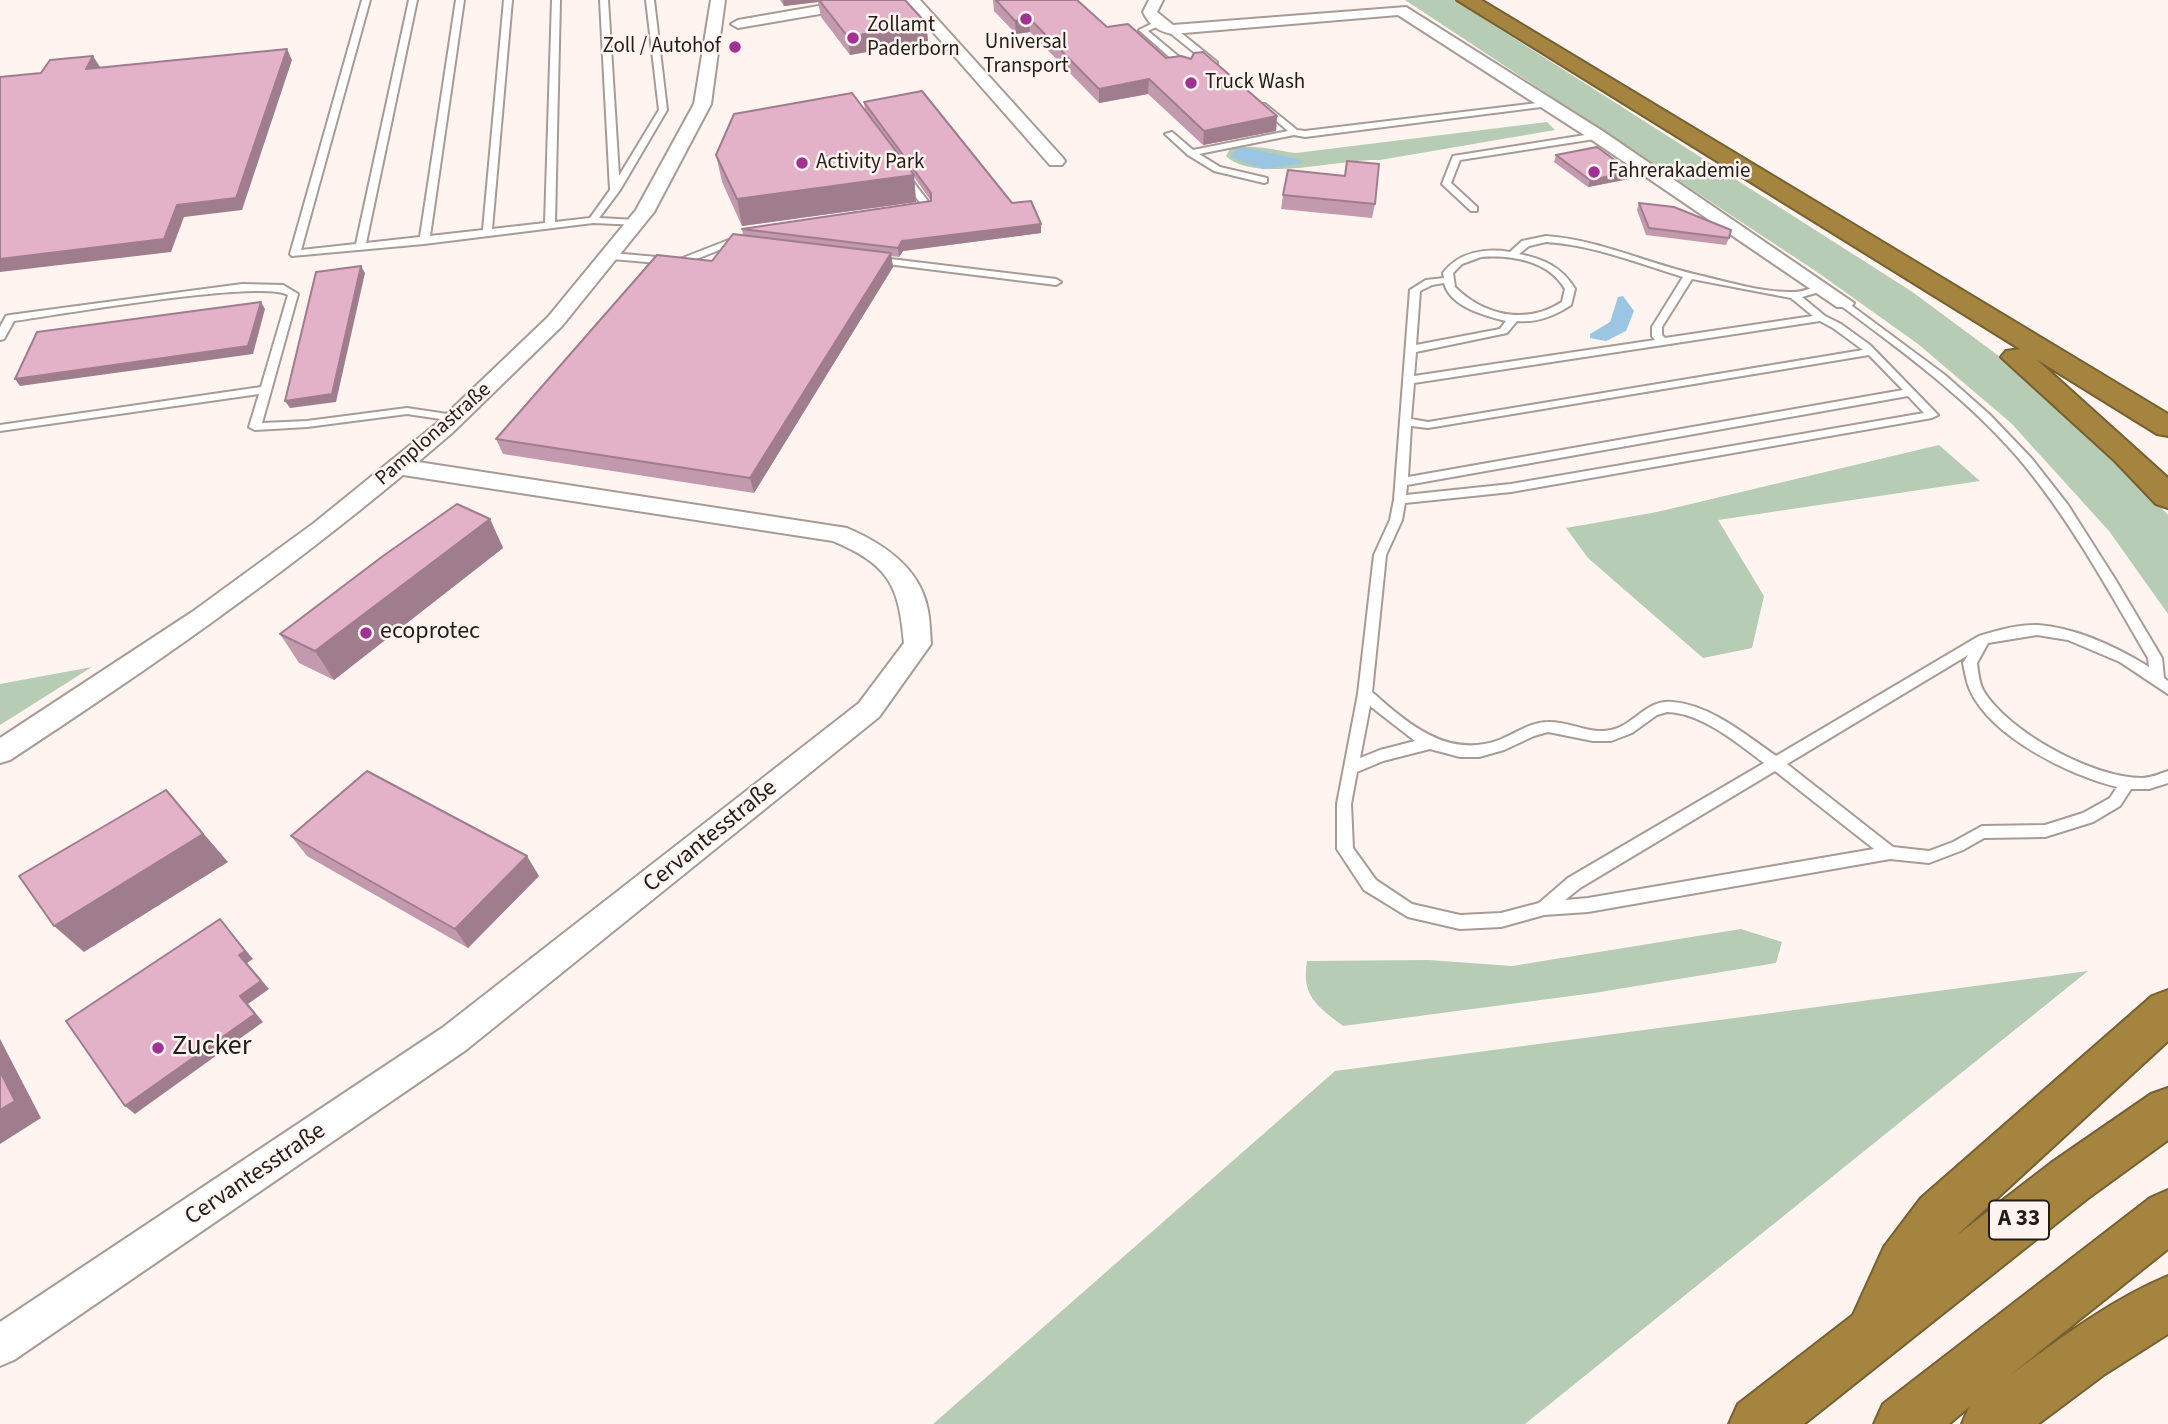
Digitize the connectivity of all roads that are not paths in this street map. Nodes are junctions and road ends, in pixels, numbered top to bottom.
1 (366, 0) edge
2 (413, 0) edge
3 (460, 0) edge
4 (508, 0) edge
5 (556, 0) edge
6 (604, 0) edge
7 (650, 0) edge
8 (719, 0) edge
9 (878, 0) edge
10 (912, 0) edge
11 (1156, 0) edge
12 (1466, 0) edge
13 (738, 23) dead end
14 (1165, 27) junction
15 (1187, 68) edge
16 (1219, 68) edge
17 (1259, 102) edge
18 (1546, 104) junction
19 (1294, 132) junction
20 (1169, 134) dead end
21 (1598, 136) junction
22 (1191, 153) junction
23 (1056, 161) dead end
24 (897, 165) edge
25 (1264, 180) dead end
26 (615, 190) junction
27 (1474, 209) dead end
28 (900, 210) edge
29 (593, 219) junction
30 (637, 223) junction
31 (550, 225) junction
32 (487, 233) junction
33 (424, 241) junction
34 (758, 246) edge
35 (360, 248) junction
36 (1513, 255) junction
37 (612, 256) junction
38 (866, 259) edge
39 (1689, 276) junction
40 (1448, 280) junction
41 (1056, 282) dead end
42 (1822, 288) junction
43 (1794, 295) junction
44 (1844, 303) joint
45 (1514, 318) junction
46 (1821, 318) junction
47 (1981, 321) junction
48 (0, 338) edge
49 (1664, 343) junction
50 (1409, 351) junction
51 (1870, 352) junction
52 (1409, 380) junction
53 (265, 390) junction
54 (1909, 392) junction
55 (2168, 407) edge
56 (454, 418) junction
57 (1405, 422) junction
58 (2168, 427) edge
59 (0, 428) edge
60 (2168, 446) edge
61 (400, 467) junction
62 (1401, 482) junction
63 (2168, 497) edge
64 (1399, 500) junction
65 (1984, 639) junction
66 (2157, 678) junction
67 (2168, 689) edge
68 (1365, 694) junction
69 (1427, 744) junction
70 (0, 752) edge
71 (1776, 765) junction
72 (1352, 768) junction
73 (2168, 777) edge
74 (2126, 783) junction
75 (1890, 853) junction
76 (1544, 908) junction
77 (2168, 1011) edge
78 (2168, 1111) edge
79 (2168, 1216) edge
80 (2168, 1303) edge
81 (1872, 1333) junction
82 (0, 1346) edge
83 (1758, 1424) edge
84 (1903, 1424) edge
85 (1990, 1424) edge

1 - 35 lane
2 - 35 lane
3 - 33 lane
4 - 32 lane
5 - 31 lane
6 - 26 lane
7 - 26 lane
8 - 30 street, Pamplonastraße
9 - 13 street
10 - 23 street
11 - 14 street
12 - 47 highway
14 - 15 lane
14 - 16 lane
14 - 18 street
17 - 19 lane
18 - 19 lane
18 - 21 street
19 - 22 lane
20 - 22 lane
21 - 27 lane
21 - 42 street
22 - 25 lane
24 - 28 lane
26 - 29 lane
29 - 30 lane
29 - 31 lane
30 - 37 street, Pamplonastraße
31 - 32 lane
32 - 33 lane
33 - 35 lane
34 - 37 lane
36 - 39 lane
36 - 40 lane
36 - 45 lane
37 - 56 street, Pamplonastraße
38 - 41 lane
39 - 43 lane
39 - 49 lane
40 - 45 lane
40 - 50 lane
42 - 43 lane
42 - 44 street
43 - 46 lane
44 - 66 lane
45 - 50 lane
46 - 49 lane
46 - 51 lane
47 - 55 highway
47 - 58 highway
47 - 60 highway
47 - 63 highway
48 - 53 lane
49 - 52 lane
50 - 52 lane
51 - 54 lane
51 - 57 lane
52 - 57 lane
53 - 56 lane
53 - 59 lane
54 - 62 lane
54 - 64 lane
56 - 61 street, Pamplonastraße
57 - 62 lane
61 - 70 street, Pamplonastraße
61 - 82 street, Cervantesstraße
62 - 64 lane
64 - 68 lane
65 - 66 lane
65 - 71 lane
65 - 74 lane
66 - 67 lane
68 - 69 lane
68 - 72 lane
69 - 71 lane
69 - 72 lane
71 - 75 lane
71 - 76 lane
72 - 76 lane
73 - 74 lane
74 - 75 lane
75 - 76 lane
77 - 81 highway
78 - 81 highway, A 33
79 - 84 highway
80 - 85 highway
81 - 83 highway, A 33

